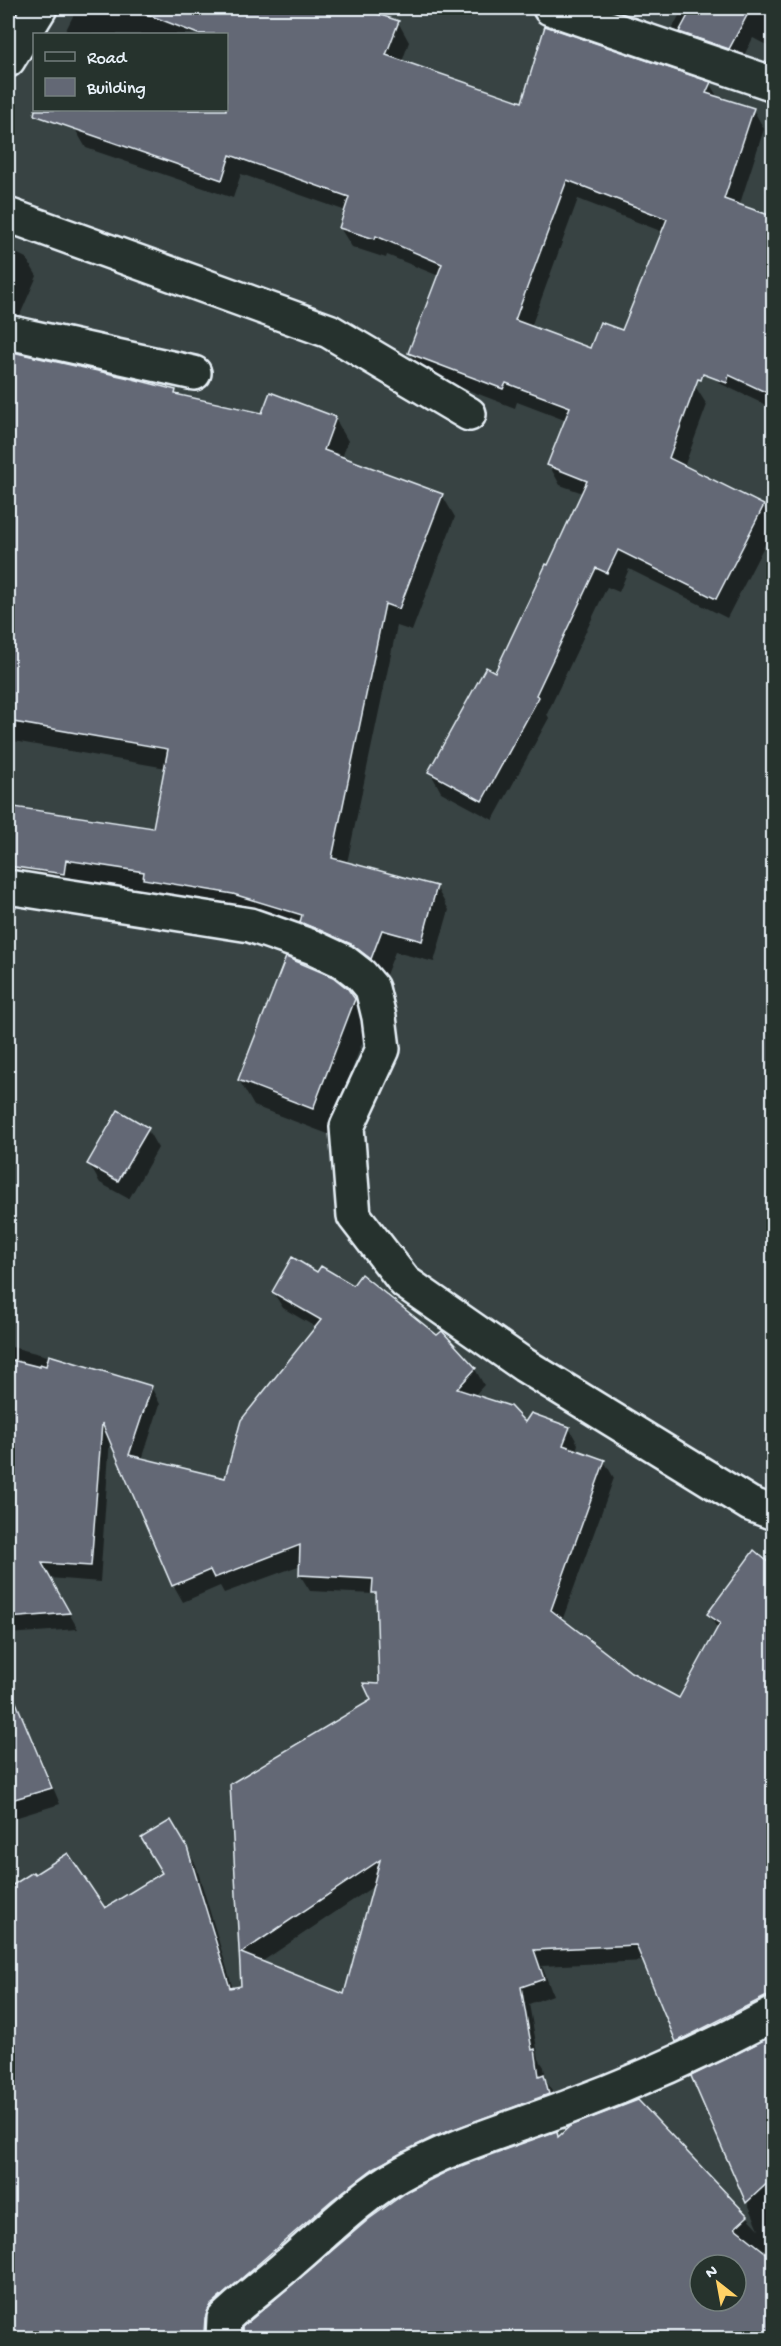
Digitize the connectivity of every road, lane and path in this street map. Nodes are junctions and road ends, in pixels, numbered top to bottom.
1 (40, 8) edge
2 (550, 8) edge
3 (8, 60) edge
4 (774, 84) edge
5 (8, 215) edge
6 (8, 332) edge
7 (194, 373) dead end
8 (469, 414) dead end
9 (8, 887) edge
10 (774, 1513) edge
11 (774, 2014) edge
12 (223, 2338) edge

1 - 3 street
2 - 4 street
5 - 8 street
6 - 7 street
9 - 10 street
11 - 12 street

